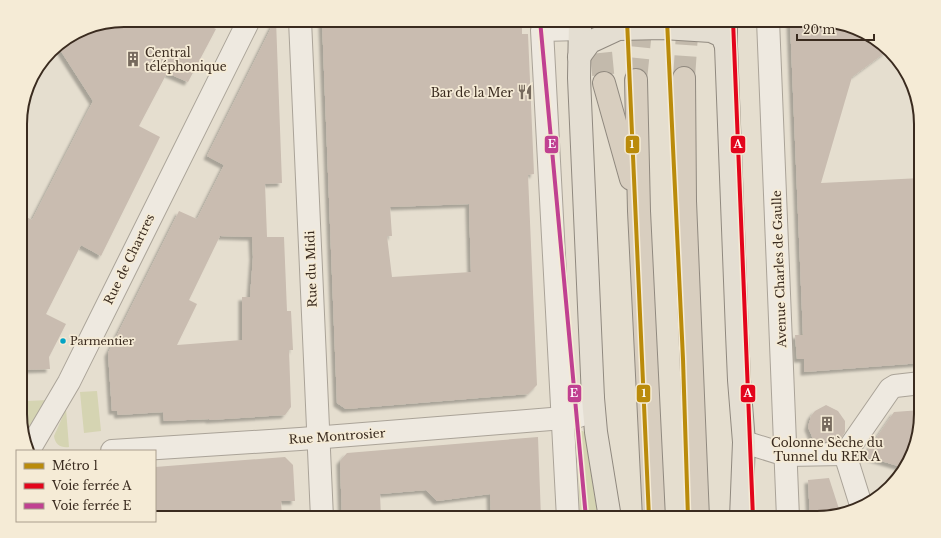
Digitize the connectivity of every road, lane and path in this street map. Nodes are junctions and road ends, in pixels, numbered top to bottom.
1 (245, 27) edge
2 (300, 27) edge
3 (561, 27) edge
4 (580, 27) edge
5 (726, 27) edge
6 (768, 27) edge
7 (726, 46) junction
8 (579, 56) junction
9 (684, 78) tunnel mouth
10 (636, 80) tunnel mouth
11 (604, 83) tunnel mouth
12 (639, 211) junction
13 (914, 384) edge
14 (593, 398) junction
15 (562, 418) junction
16 (318, 437) junction
17 (744, 442) junction
18 (32, 445) edge
19 (127, 450) edge
20 (846, 454) junction
21 (786, 455) junction
22 (861, 501) edge
23 (322, 511) edge
24 (568, 511) edge
25 (609, 511) edge
26 (654, 511) edge
27 (698, 511) edge
28 (741, 511) edge
29 (788, 511) edge

1 - 18 street, Rue de Chartres
2 - 16 street, Rue du Midi
3 - 15 street
4 - 8 main road
5 - 7 main road
6 - 21 street, Avenue Charles de Gaulle
7 - 8 main road
7 - 17 main road
8 - 14 main road
9 - 27 highway
10 - 12 highway
11 - 12 highway
12 - 26 highway
13 - 20 street
14 - 15 street
14 - 25 main road
15 - 16 street, Rue Montrosier
15 - 24 street
16 - 19 street, Rue Montrosier
16 - 23 street, Rue du Midi
17 - 21 street
17 - 28 main road
20 - 21 street
20 - 22 street
21 - 29 street, Avenue Charles de Gaulle

